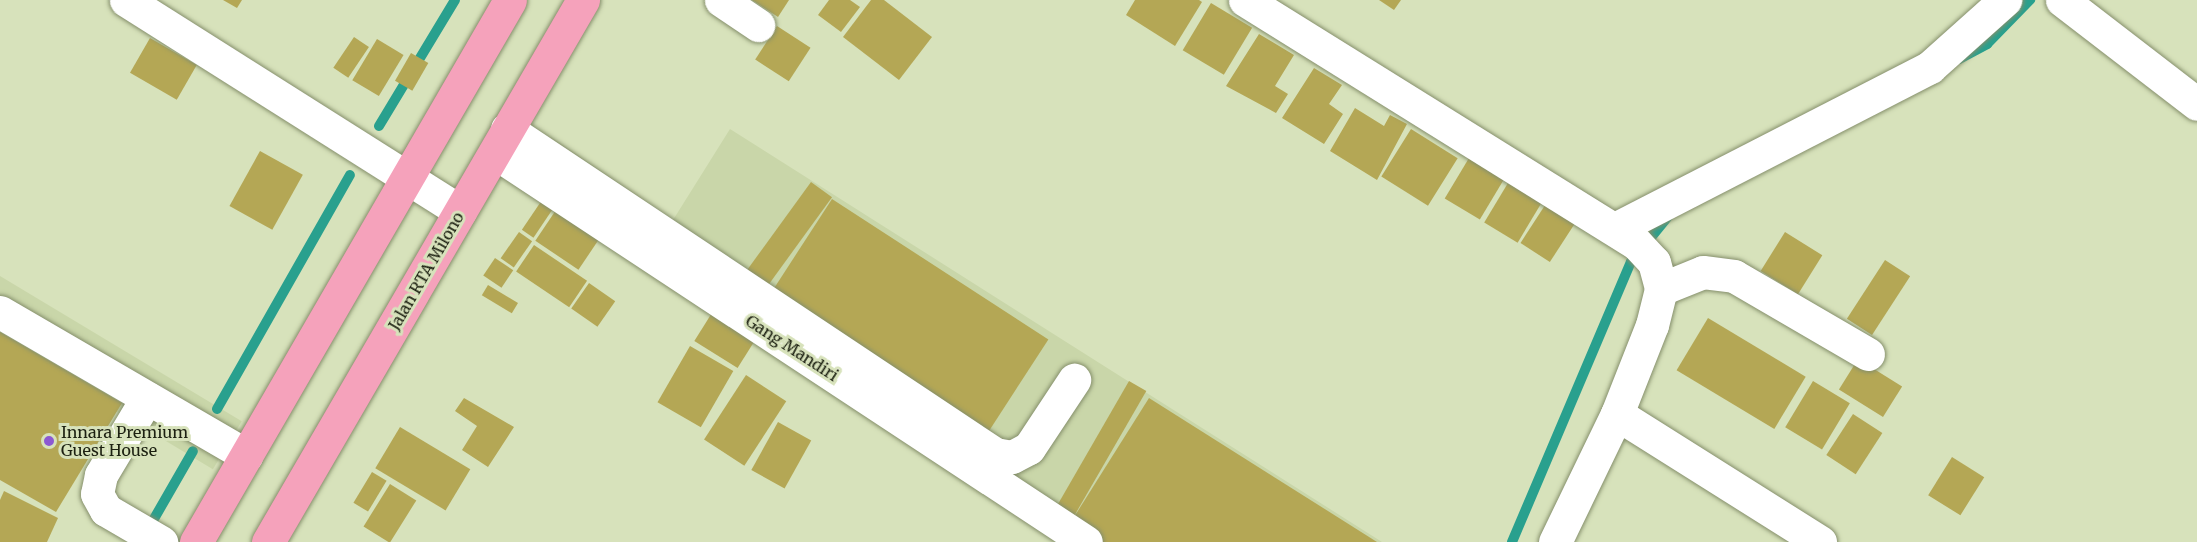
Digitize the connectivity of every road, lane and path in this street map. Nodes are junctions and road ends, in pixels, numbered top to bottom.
1 (126, 0) edge
2 (510, 0) edge
3 (583, 0) edge
4 (721, 0) edge
5 (1245, 0) edge
6 (2005, 0) edge
7 (2061, 0) edge
8 (758, 25) dead end
9 (2197, 104) edge
10 (502, 141) junction
11 (407, 177) junction
12 (460, 211) junction
13 (1642, 255) junction
14 (0, 312) edge
15 (1868, 354) dead end
16 (1074, 381) dead end
17 (147, 398) junction
18 (1617, 414) junction
19 (246, 454) junction
20 (161, 542) edge
21 (196, 542) edge
22 (268, 542) edge
23 (1086, 542) edge
24 (1555, 542) edge
25 (1820, 542) edge

1 - 11 street
2 - 11 highway
3 - 10 highway, Jalan RTA Milono
4 - 8 street
5 - 13 street
6 - 13 street
7 - 9 street
10 - 12 highway, Jalan RTA Milono
10 - 16 street
10 - 23 street, Gang Mandiri
11 - 12 street
11 - 19 highway
12 - 22 highway, Jalan RTA Milono
13 - 15 street
13 - 18 street
14 - 17 street
17 - 19 street
17 - 20 street
18 - 24 street
18 - 25 street
19 - 21 highway

